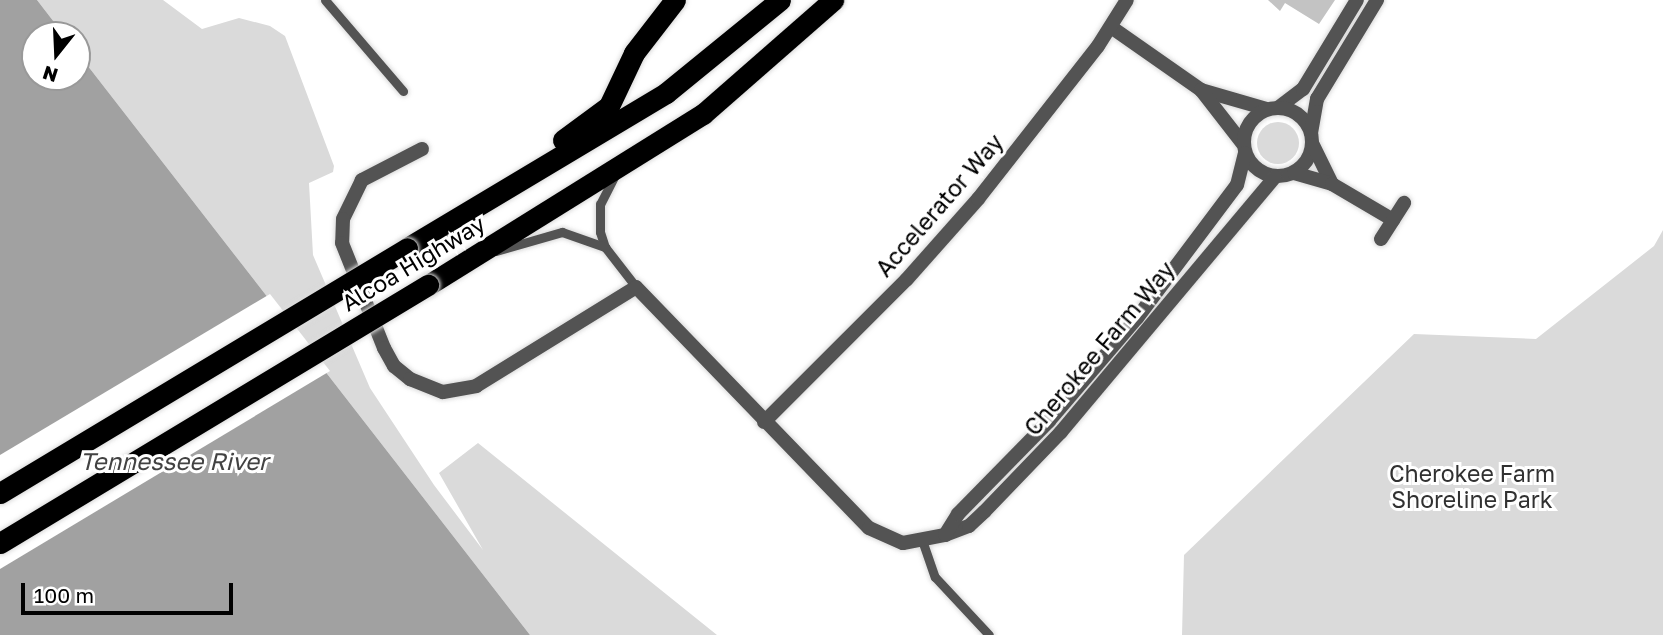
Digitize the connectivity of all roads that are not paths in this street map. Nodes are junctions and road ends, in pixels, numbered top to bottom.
1 (325, 0) edge
2 (675, 0) edge
3 (780, 0) edge
4 (833, 0) edge
5 (1127, 0) edge
6 (1357, 0) edge
7 (1377, 0) edge
8 (1111, 27) junction
9 (403, 90) dead end
10 (1201, 90) junction
11 (1273, 108) junction
12 (1312, 139) junction
13 (422, 149) dead end
14 (1244, 149) junction
15 (618, 169) junction
16 (1294, 173) junction
17 (1275, 177) junction
18 (1332, 184) junction
19 (1404, 203) dead end
20 (1393, 220) junction
21 (450, 222) junction
22 (1381, 239) dead end
23 (605, 247) junction
24 (477, 255) junction
25 (636, 287) junction
26 (765, 422) junction
27 (0, 493) edge
28 (946, 535) junction
29 (0, 543) edge
30 (923, 543) junction
31 (989, 635) edge

1 - 9 lane
2 - 21 highway
3 - 21 highway, Alcoa Highway
4 - 15 highway, Alcoa Highway
5 - 8 street, Accelerator Way
6 - 11 street
7 - 12 street
8 - 10 street
8 - 26 street, Accelerator Way
10 - 11 street
10 - 14 street
11 - 12 street
11 - 14 street
12 - 16 street
12 - 18 street
13 - 25 street
14 - 17 street
14 - 28 street, Cherokee Farm Way
15 - 23 lane, Cherokee Farm Way
15 - 24 highway, Alcoa Highway
16 - 17 street
16 - 18 street
17 - 28 street, Cherokee Farm Way
18 - 20 street
19 - 20 street
20 - 22 street
21 - 27 highway, Alcoa Highway, bridge
23 - 24 lane
23 - 25 lane, Cherokee Farm Way
24 - 29 highway, Alcoa Highway, bridge
25 - 26 street, Cherokee Farm Way
26 - 30 street, Cherokee Farm Way
28 - 30 street, Cherokee Farm Way
30 - 31 lane

